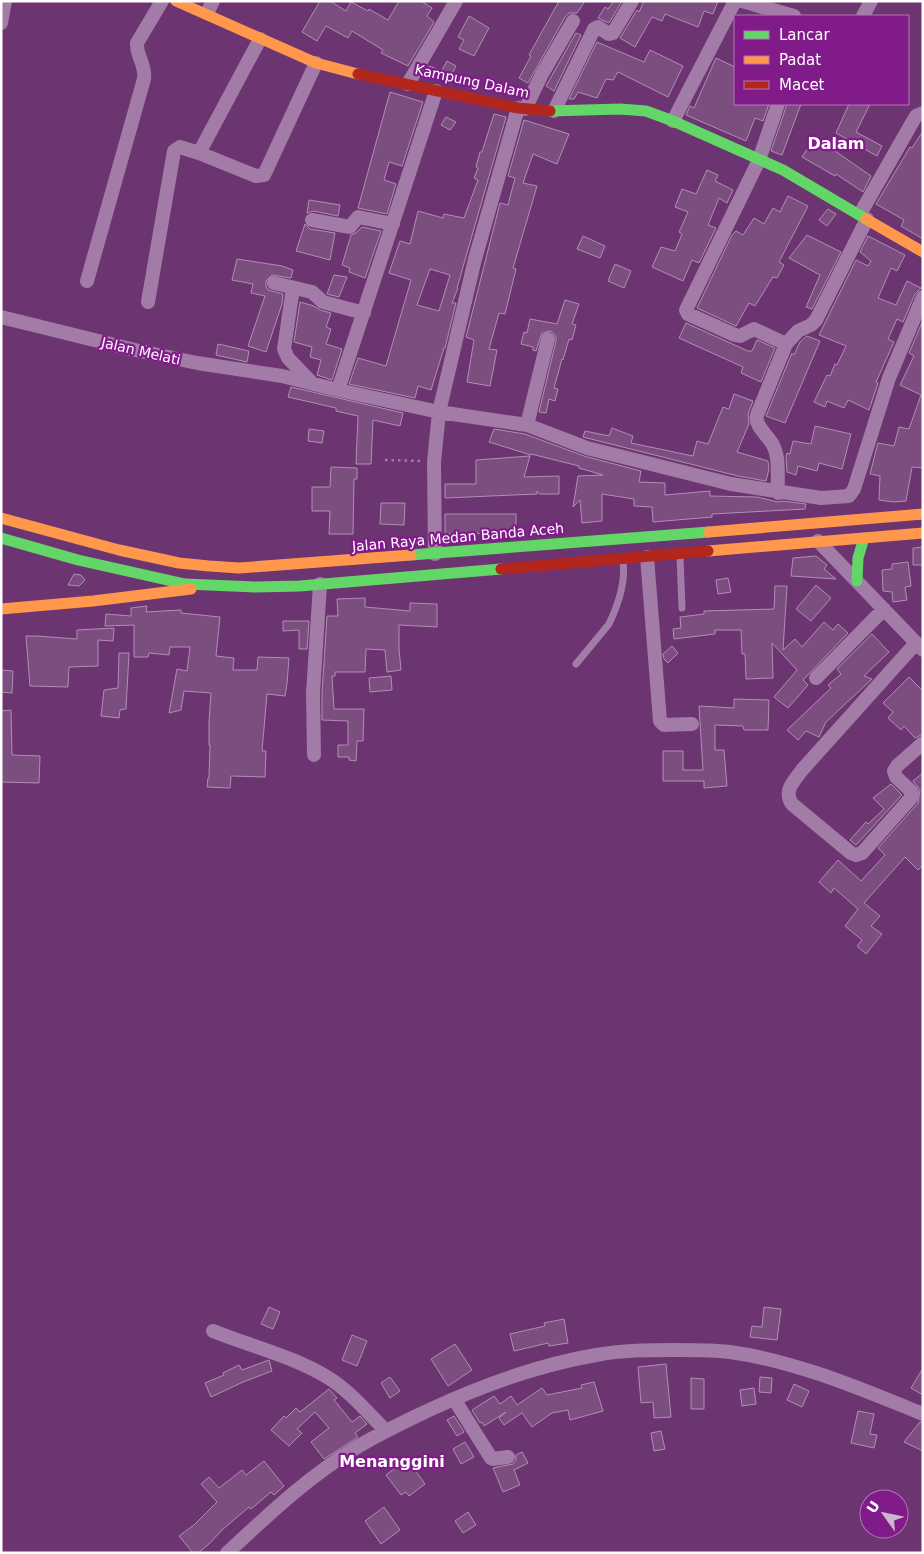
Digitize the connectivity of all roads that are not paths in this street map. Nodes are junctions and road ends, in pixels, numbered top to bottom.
1 (6, 1) edge
2 (162, 1) edge
3 (176, 1) edge
4 (456, 1) edge
5 (632, 1) edge
6 (735, 1) edge
7 (742, 1) edge
8 (871, 1) edge
9 (210, 7) edge
10 (791, 15) edge
11 (864, 15) edge
12 (572, 21) dead end
13 (1, 23) edge
14 (260, 39) junction
15 (316, 63) junction
16 (408, 84) junction
17 (436, 91) junction
18 (778, 105) edge
19 (522, 108) junction
20 (554, 111) junction
21 (923, 113) edge
22 (674, 121) junction
23 (199, 153) junction
24 (759, 160) junction
25 (864, 217) junction
26 (312, 220) dead end
27 (393, 224) junction
28 (923, 252) edge
29 (88, 281) dead end
30 (274, 283) dead end
31 (293, 288) junction
32 (923, 297) edge
33 (148, 302) dead end
34 (364, 313) junction
35 (1, 317) edge
36 (548, 339) dead end
37 (786, 344) junction
38 (314, 384) junction
39 (338, 390) junction
40 (439, 412) junction
41 (527, 425) junction
42 (778, 493) junction
43 (821, 498) junction
44 (923, 514) edge
45 (1, 518) edge
46 (823, 523) junction
47 (923, 533) edge
48 (1, 538) edge
49 (864, 538) junction
50 (818, 541) junction
51 (680, 553) junction
52 (435, 554) junction
53 (647, 557) junction
54 (622, 559) junction
55 (857, 581) junction
56 (320, 584) junction
57 (214, 587) junction
58 (682, 608) dead end
59 (1, 609) edge
60 (884, 609) junction
61 (919, 646) edge
62 (576, 664) dead end
63 (816, 678) dead end
64 (692, 724) dead end
65 (923, 743) edge
66 (314, 755) dead end
67 (213, 1331) dead end
68 (454, 1399) junction
69 (923, 1414) edge
70 (386, 1431) junction
71 (508, 1457) dead end
72 (227, 1553) edge

1 - 13 street
2 - 29 street
3 - 9 main road, Kampung Dalam
4 - 16 street
5 - 20 street
6 - 22 street
7 - 10 street
8 - 11 street
9 - 14 main road, Kampung Dalam
12 - 19 street
14 - 15 main road, Kampung Dalam
14 - 23 street
15 - 16 main road, Kampung Dalam
15 - 23 street
16 - 17 main road, Kampung Dalam
17 - 19 main road, Kampung Dalam
17 - 27 street
18 - 24 street
19 - 20 main road, Kampung Dalam
19 - 40 street
20 - 22 main road, Kampung Dalam
21 - 25 street
22 - 24 main road, Kampung Dalam
23 - 33 street
24 - 25 main road, Kampung Dalam
24 - 37 street
25 - 28 main road, Kampung Dalam
25 - 37 street
26 - 27 street
27 - 34 street
30 - 31 street
31 - 34 street
31 - 38 street
32 - 43 street, Jalan Melati
34 - 39 street
35 - 38 street, Jalan Melati
36 - 41 street
37 - 42 street
38 - 39 street, Jalan Melati
39 - 40 street, Jalan Melati
40 - 41 street, Jalan Melati
40 - 52 street
41 - 42 street, Jalan Melati
42 - 43 street, Jalan Melati
43 - 46 street
44 - 46 main road, Jalan Raya Medan Banda Aceh
45 - 52 main road, Jalan Raya Medan Banda Aceh
46 - 52 main road, Jalan Raya Medan Banda Aceh
47 - 49 main road
48 - 57 main road
49 - 50 main road
49 - 55 main road
50 - 51 main road
50 - 55 street
51 - 53 main road
51 - 58 lane
53 - 54 main road
53 - 64 street
54 - 56 main road
54 - 62 lane
55 - 60 street
56 - 57 main road
56 - 66 street
57 - 59 main road
60 - 61 street
60 - 63 street
61 - 65 street
67 - 70 street
68 - 69 street
68 - 70 street
68 - 71 street
70 - 72 street

